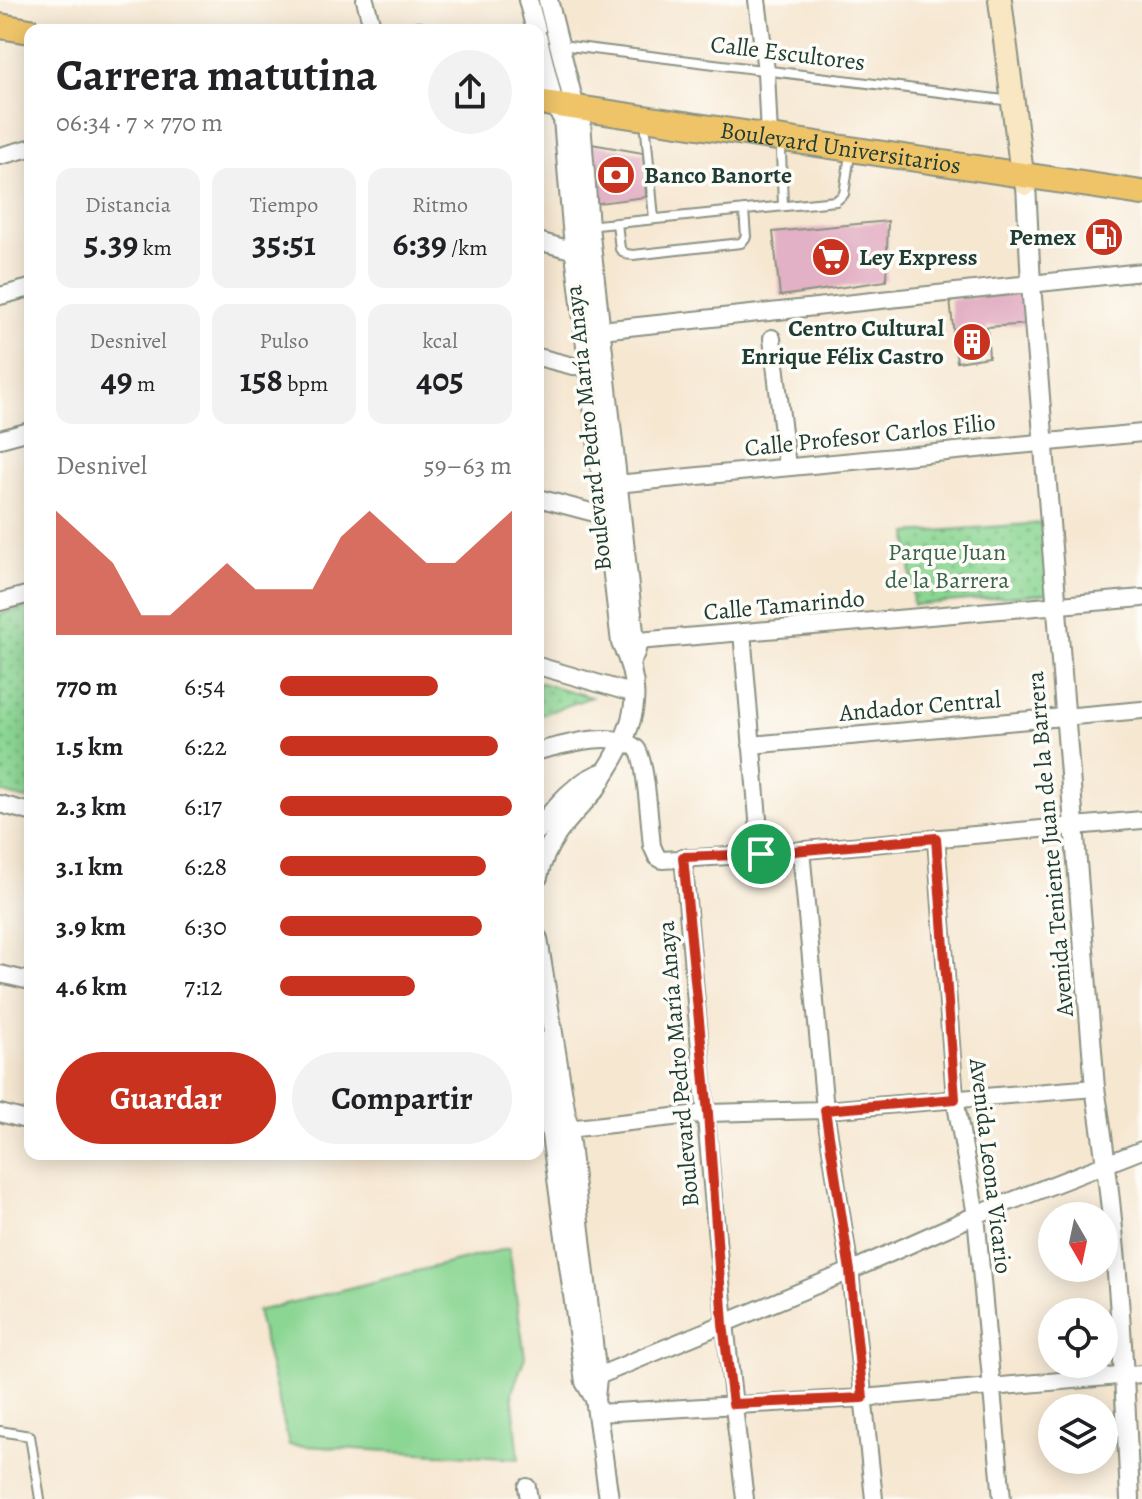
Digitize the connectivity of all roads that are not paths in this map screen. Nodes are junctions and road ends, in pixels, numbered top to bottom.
1 (365, 0) edge
2 (528, 0) edge
3 (548, 0) edge
4 (757, 0) edge
5 (1000, 0) edge
6 (371, 24) edge
7 (534, 24) edge
8 (0, 26) edge
9 (24, 30) edge
10 (0, 38) edge
11 (24, 41) edge
12 (559, 45) junction
13 (544, 61) edge
14 (766, 71) junction
15 (1013, 101) junction
16 (558, 112) edge
17 (646, 131) junction
18 (775, 144) junction
19 (24, 150) edge
20 (0, 156) edge
21 (849, 161) junction
22 (1024, 179) junction
23 (1142, 193) edge
24 (1142, 202) edge
25 (783, 206) junction
26 (744, 210) junction
27 (654, 219) junction
28 (617, 223) junction
29 (581, 226) junction
30 (544, 243) edge
31 (575, 251) junction
32 (1142, 272) edge
33 (1031, 284) junction
34 (24, 290) edge
35 (0, 296) edge
36 (601, 330) junction
37 (772, 338) dead end
38 (544, 359) edge
39 (597, 366) junction
40 (24, 433) edge
41 (1142, 433) edge
42 (0, 439) edge
43 (1044, 442) junction
44 (787, 467) junction
45 (610, 485) junction
46 (544, 500) edge
47 (606, 516) junction
48 (24, 596) edge
49 (1142, 598) edge
50 (0, 602) edge
51 (1057, 605) junction
52 (742, 632) junction
53 (628, 642) junction
54 (544, 668) edge
55 (635, 694) junction
56 (1142, 710) edge
57 (1065, 717) junction
58 (625, 742) junction
59 (751, 745) junction
60 (544, 750) edge
61 (605, 772) junction
62 (0, 804) edge
63 (24, 810) edge
64 (1142, 820) edge
65 (544, 823) edge
66 (1074, 826) junction
67 (936, 838) junction
68 (801, 850) junction
69 (761, 854) junction
70 (544, 856) edge
71 (683, 857) junction
72 (0, 974) edge
73 (24, 980) edge
74 (544, 1052) edge
75 (1095, 1088) junction
76 (955, 1099) junction
77 (825, 1110) junction
78 (0, 1113) edge
79 (708, 1113) junction
80 (24, 1119) edge
81 (559, 1129) junction
82 (1142, 1150) edge
83 (1107, 1164) junction
84 (976, 1215) junction
85 (850, 1271) junction
86 (723, 1324) junction
87 (1133, 1375) edge
88 (591, 1379) junction
89 (992, 1388) junction
90 (863, 1398) junction
91 (733, 1404) junction
92 (596, 1406) junction
93 (0, 1431) edge
94 (40, 1499) edge
95 (609, 1499) edge
96 (745, 1499) edge
97 (874, 1499) edge
98 (1002, 1499) edge
99 (1130, 1499) edge

1 - 6 street
2 - 7 street
3 - 12 street, Boulevard Pedro María Anaya
4 - 14 street
5 - 15 main road, Avenida Teniente Juan de la Barrera
8 - 9 main road
10 - 11 main road
12 - 14 lane, Calle Escultores
12 - 16 street, Boulevard Pedro María Anaya
13 - 16 street, Boulevard Pedro María Anaya
14 - 15 lane, Calle Escultores
14 - 18 street
15 - 22 main road, Avenida Teniente Juan de la Barrera
16 - 17 main road, Boulevard Universitarios
16 - 18 main road, Boulevard Universitarios
16 - 29 street, Boulevard Pedro María Anaya
17 - 18 main road, Boulevard Universitarios
17 - 27 lane
18 - 21 main road, Boulevard Universitarios
18 - 22 main road, Boulevard Universitarios
18 - 25 lane
19 - 20 street
21 - 22 main road, Boulevard Universitarios
21 - 25 lane
22 - 23 main road, Boulevard Universitarios
22 - 24 main road, Boulevard Universitarios
22 - 33 street, Avenida Teniente Juan de la Barrera
25 - 26 lane
26 - 27 lane
26 - 28 lane
27 - 28 lane
28 - 29 lane
29 - 31 street, Boulevard Pedro María Anaya
29 - 36 street, Boulevard Pedro María Anaya
30 - 31 street
31 - 39 street, Boulevard Pedro María Anaya
32 - 33 street
33 - 36 street
33 - 43 street, Avenida Teniente Juan de la Barrera
34 - 35 street
36 - 39 street, Boulevard Pedro María Anaya
37 - 44 street
38 - 39 street
39 - 45 street, Boulevard Pedro María Anaya
40 - 42 street
41 - 43 street, Calle Profesor Carlos Filio
43 - 44 street, Calle Profesor Carlos Filio
43 - 51 street, Avenida Teniente Juan de la Barrera
44 - 45 street, Calle Profesor Carlos Filio
45 - 47 street, Boulevard Pedro María Anaya
45 - 53 street, Boulevard Pedro María Anaya
46 - 47 street
47 - 53 street, Boulevard Pedro María Anaya
48 - 50 street
49 - 51 street, Calle Tamarindo
51 - 52 street, Calle Tamarindo
51 - 57 street, Avenida Teniente Juan de la Barrera
52 - 53 street, Calle Tamarindo
52 - 59 street
53 - 55 street, Boulevard Pedro María Anaya
54 - 55 street
55 - 58 street, Boulevard Pedro María Anaya
56 - 57 street, Andador Central
57 - 59 street, Andador Central
57 - 66 street, Avenida Teniente Juan de la Barrera
58 - 60 street
58 - 61 street
58 - 71 street
59 - 69 street
61 - 65 street
61 - 70 street
62 - 63 street
64 - 66 street
66 - 67 street
66 - 75 street, Avenida Teniente Juan de la Barrera
67 - 68 street
67 - 76 street, Avenida Leona Vicario
68 - 69 street
68 - 77 street
69 - 71 street
71 - 79 street, Boulevard Pedro María Anaya
72 - 73 street
74 - 81 street
75 - 76 street
75 - 83 street, Avenida Teniente Juan de la Barrera
76 - 77 street
76 - 84 street, Avenida Leona Vicario
77 - 79 street
77 - 85 street
78 - 80 street
79 - 81 street
79 - 86 street, Boulevard Pedro María Anaya
81 - 88 street
82 - 83 street
83 - 84 street
83 - 87 street, Avenida Teniente Juan de la Barrera
84 - 85 street
84 - 89 street, Avenida Leona Vicario
85 - 86 street
85 - 90 street
86 - 88 street
86 - 91 street, Boulevard Pedro María Anaya
87 - 89 street
87 - 99 street, Avenida Teniente Juan de la Barrera
88 - 92 street
89 - 90 street
89 - 98 street, Avenida Leona Vicario
90 - 91 street
90 - 97 street
91 - 92 street
91 - 96 street, Boulevard Pedro María Anaya
92 - 95 street
93 - 94 lane

